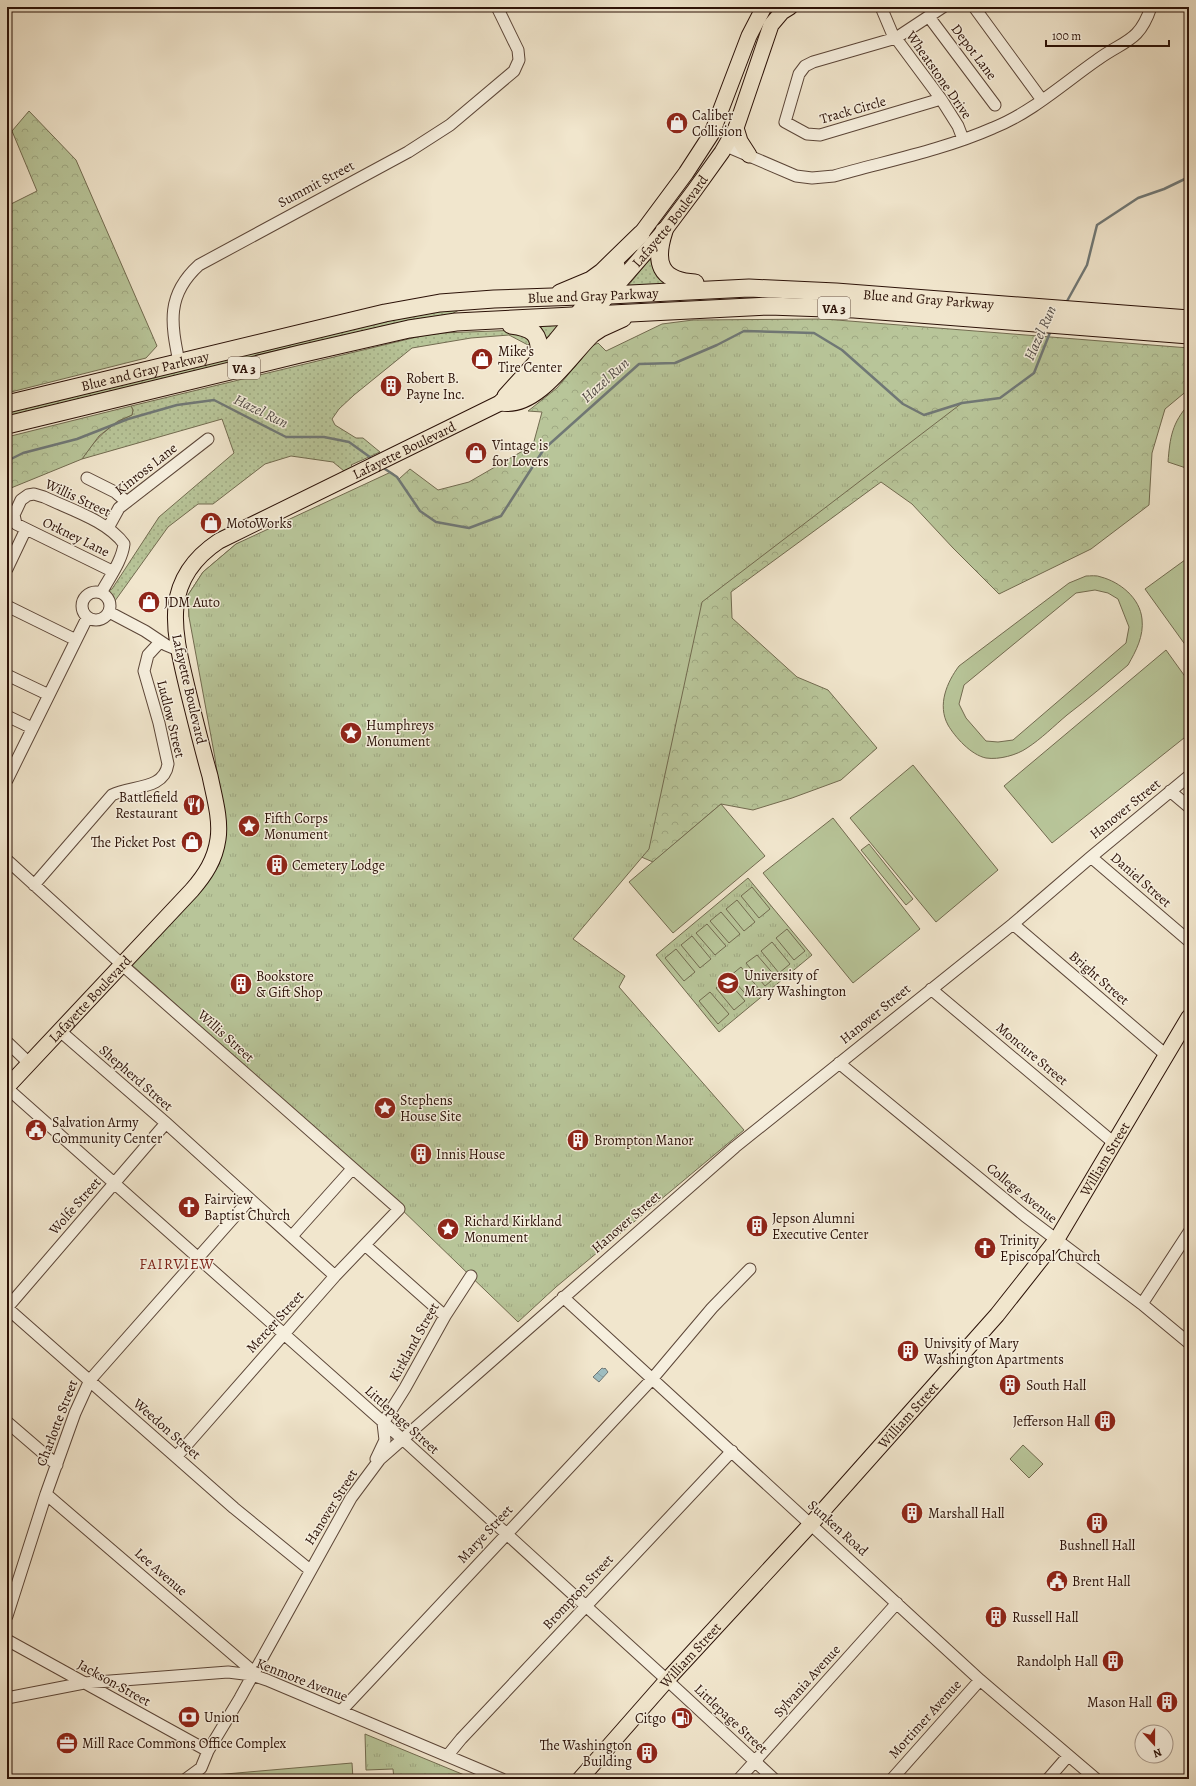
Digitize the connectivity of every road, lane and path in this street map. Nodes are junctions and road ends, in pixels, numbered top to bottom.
1 (497, 7) edge
2 (764, 7) edge
3 (790, 7) edge
4 (880, 7) edge
5 (943, 7) edge
6 (974, 7) edge
7 (1151, 7) edge
8 (929, 18) junction
9 (896, 38) junction
10 (941, 99) junction
11 (1042, 100) junction
12 (995, 105) dead end
13 (715, 123) junction
14 (736, 128) junction
15 (963, 139) junction
16 (726, 146) junction
17 (748, 155) junction
18 (664, 231) junction
19 (641, 234) junction
20 (716, 289) junction
21 (593, 296) junction
22 (610, 296) junction
23 (549, 298) junction
24 (638, 312) junction
25 (582, 317) junction
26 (1189, 319) edge
27 (483, 321) junction
28 (1189, 335) edge
29 (539, 359) junction
30 (179, 362) junction
31 (502, 402) junction
32 (7, 404) edge
33 (7, 425) edge
34 (208, 438) dead end
35 (87, 478) dead end
36 (127, 502) junction
37 (108, 528) junction
38 (26, 529) junction
39 (7, 569) edge
40 (112, 571) junction
41 (101, 593) junction
42 (7, 606) edge
43 (109, 612) junction
44 (87, 618) junction
45 (76, 640) junction
46 (160, 642) junction
47 (178, 650) junction
48 (7, 675) edge
49 (49, 695) junction
50 (7, 716) edge
51 (32, 728) junction
52 (1189, 776) edge
53 (7, 780) edge
54 (1170, 791) junction
55 (1189, 807) edge
56 (1091, 857) junction
57 (7, 860) edge
58 (34, 885) junction
59 (1013, 924) junction
60 (1189, 941) edge
61 (122, 964) junction
62 (931, 989) junction
63 (1189, 1016) edge
64 (60, 1031) junction
65 (7, 1042) edge
66 (1166, 1055) junction
67 (29, 1063) junction
68 (839, 1063) junction
69 (7, 1088) edge
70 (166, 1123) junction
71 (1114, 1142) junction
72 (352, 1169) junction
73 (114, 1184) junction
74 (250, 1200) junction
75 (399, 1209) joint
76 (1189, 1232) edge
77 (292, 1236) junction
78 (1057, 1240) junction
79 (365, 1245) junction
80 (198, 1258) junction
81 (750, 1269) dead end
82 (336, 1276) junction
83 (471, 1276) dead end
84 (563, 1297) junction
85 (1142, 1304) junction
86 (7, 1308) edge
87 (444, 1316) junction
88 (284, 1334) junction
89 (1189, 1344) edge
90 (653, 1378) junction
91 (90, 1380) junction
92 (7, 1422) edge
93 (383, 1423) junction
94 (401, 1438) junction
95 (732, 1451) junction
96 (176, 1457) junction
97 (57, 1464) junction
98 (370, 1472) junction
99 (46, 1494) junction
100 (811, 1524) junction
101 (506, 1533) junction
102 (310, 1570) junction
103 (897, 1604) junction
104 (586, 1606) junction
105 (7, 1616) edge
106 (7, 1640) edge
107 (252, 1675) junction
108 (667, 1680) junction
109 (980, 1680) junction
110 (84, 1683) junction
111 (7, 1698) edge
112 (341, 1711) junction
113 (208, 1751) junction
114 (448, 1755) junction
115 (1068, 1756) junction
116 (755, 1761) junction
117 (201, 1768) junction
118 (186, 1779) edge
119 (194, 1779) edge
120 (501, 1779) edge
121 (580, 1779) edge
122 (739, 1779) edge
123 (774, 1779) edge
124 (892, 1779) edge
125 (1048, 1779) edge
126 (1096, 1779) edge

1 - 30 street, Summit Street
2 - 13 main road, Lafayette Boulevard
3 - 14 main road, Lafayette Boulevard
4 - 9 street, Wheatstone Drive
5 - 8 street
6 - 11 street
7 - 11 street
8 - 9 street
8 - 12 street, Depot Lane
9 - 10 street, Wheatstone Drive
9 - 10 street, Track Circle
10 - 15 street, Wheatstone Drive
11 - 15 street
13 - 16 main road
13 - 19 main road, Lafayette Boulevard
14 - 16 main road, Lafayette Boulevard
14 - 17 main road
15 - 17 street
16 - 17 street
16 - 18 main road, Lafayette Boulevard
18 - 20 highway
18 - 22 main road, Lafayette Boulevard
19 - 21 main road, Lafayette Boulevard
19 - 23 highway
20 - 22 highway, Blue and Gray Parkway / VA 3
20 - 26 highway, Blue and Gray Parkway / VA 3
21 - 22 highway, Blue and Gray Parkway / VA 3
21 - 23 highway, Blue and Gray Parkway / VA 3
21 - 25 main road, Lafayette Boulevard
22 - 25 main road, Lafayette Boulevard
23 - 30 highway, Blue and Gray Parkway / VA 3
24 - 25 highway, Blue and Gray Parkway / VA 3
24 - 28 highway, Blue and Gray Parkway / VA 3
24 - 31 highway
25 - 27 highway, Blue and Gray Parkway / VA 3
25 - 29 main road, Lafayette Boulevard
25 - 31 main road, Lafayette Boulevard
27 - 29 highway
27 - 33 highway, Blue and Gray Parkway / VA 3
29 - 31 main road, Lafayette Boulevard
30 - 32 highway, Blue and Gray Parkway / VA 3
31 - 47 main road, Lafayette Boulevard
34 - 36 street, Kinross Lane
35 - 36 street
36 - 37 street, Kinross Lane
37 - 38 street, Willis Street
37 - 40 street, Willis Street
38 - 39 street
38 - 40 street, Orkney Lane
40 - 41 street, Willis Street
41 - 43 street
41 - 44 street
42 - 45 street
43 - 44 street
43 - 46 street
44 - 45 street
45 - 49 street
46 - 47 street
46 - 58 street, Ludlow Street
47 - 61 main road, Lafayette Boulevard
48 - 49 street
49 - 51 street
50 - 51 street
51 - 53 street
52 - 54 street, Hanover Street
54 - 55 street
54 - 56 street, Hanover Street
56 - 59 street, Hanover Street
56 - 60 street, Daniel Street
57 - 58 street, Willis Street
58 - 61 street, Willis Street
59 - 62 street, Hanover Street
59 - 66 street, Bright Street
61 - 64 main road, Lafayette Boulevard
61 - 72 street, Willis Street
62 - 68 street, Hanover Street
62 - 71 street, Moncure Street
63 - 66 main road, William Street
64 - 67 main road, Lafayette Boulevard
64 - 70 street, Shepherd Street
65 - 67 street
66 - 71 main road, William Street
67 - 69 main road, Lafayette Boulevard
68 - 78 street, College Avenue
68 - 84 street, Hanover Street
69 - 73 street, Littlepage Street
70 - 73 street, Wolfe Street
70 - 74 street, Shepherd Street
71 - 78 main road, William Street
72 - 75 street, Willis Street
72 - 77 street
73 - 80 street, Littlepage Street
73 - 86 street, Wolfe Street
74 - 77 street, Shepherd Street
74 - 80 street, Charlotte Street
75 - 79 street, Mercer Street
76 - 85 street
77 - 82 street, Shepherd Street
78 - 85 street, College Avenue
78 - 100 main road, William Street
79 - 82 street, Mercer Street
79 - 87 street
80 - 88 street, Littlepage Street
80 - 91 street, Charlotte Street
81 - 90 street, Marye Street
82 - 88 street, Mercer Street
83 - 87 street, Kirkland Street
84 - 90 street, Sunken Road
84 - 94 street, Hanover Street
85 - 89 street, College Avenue
86 - 91 street, Weedon Street
87 - 93 street, Kirkland Street
88 - 93 street, Littlepage Street
88 - 96 street, Mercer Street
90 - 95 street, Sunken Road
90 - 101 street, Marye Street
91 - 96 street, Weedon Street
91 - 97 street, Charlotte Street
92 - 97 street
93 - 94 street, Littlepage Street
93 - 98 street
94 - 98 street, Hanover Street
94 - 101 street, Littlepage Street
95 - 100 street, Sunken Road
95 - 104 street, Brompton Street
96 - 102 street, Weedon Street
97 - 99 street, Charlotte Street
98 - 102 street, Hanover Street
99 - 105 street, Charlotte Street
99 - 107 street, Lee Avenue
100 - 103 street, Sunken Road
100 - 108 main road, William Street
101 - 104 street, Littlepage Street
101 - 112 street, Marye Street
102 - 107 street, Hanover Street
103 - 109 street, Sunken Road
103 - 116 street, Sylvania Avenue
104 - 108 street, Littlepage Street
104 - 114 street, Brompton Street
106 - 110 street, Jackson Street
107 - 110 street, Kenmore Avenue
107 - 112 street, Kenmore Avenue
107 - 113 street, Hanover Street
108 - 116 street, Littlepage Street
108 - 121 main road, William Street
109 - 115 street, Sunken Road
109 - 124 street, Mortimer Avenue
110 - 111 street, Kenmore Avenue
110 - 113 street, Jackson Street
112 - 114 street, Kenmore Avenue
113 - 117 street, Hanover Street
114 - 120 street, Kenmore Avenue
115 - 125 street
115 - 126 street, Sunken Road
116 - 122 street, Sylvania Avenue
116 - 123 street, Littlepage Street
117 - 118 street
117 - 119 street, Hanover Street

